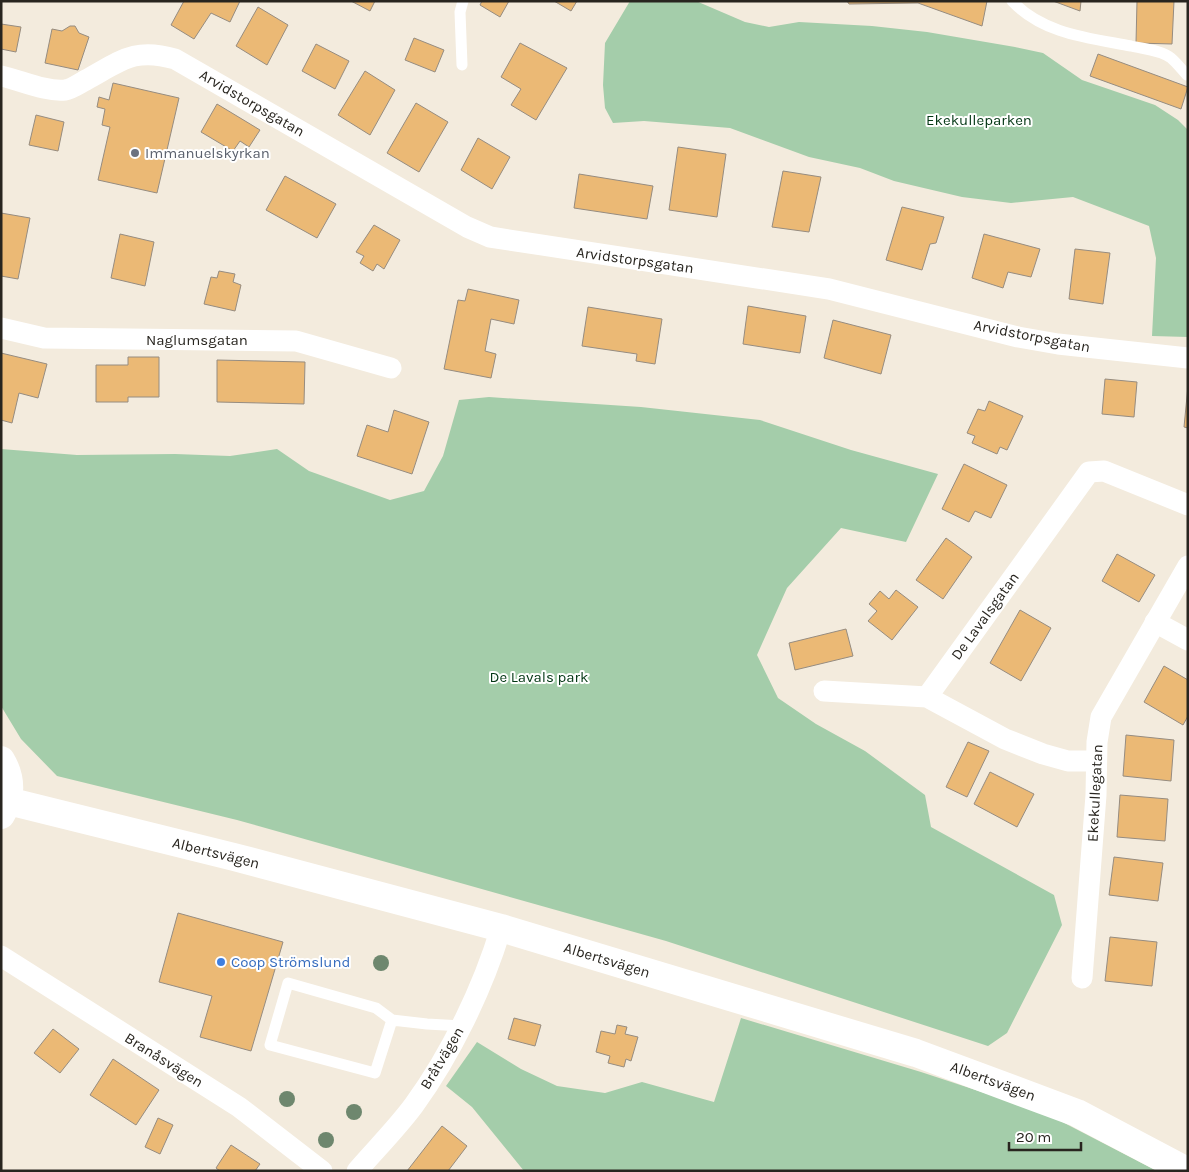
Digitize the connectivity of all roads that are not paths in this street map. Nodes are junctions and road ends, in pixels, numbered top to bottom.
1 (463, 1) edge
2 (1012, 1) edge
3 (462, 65) dead end
4 (1187, 75) edge
5 (1, 76) edge
6 (1, 328) edge
7 (1188, 358) edge
8 (391, 368) dead end
9 (1188, 505) edge
10 (1188, 566) edge
11 (1154, 622) junction
12 (1188, 640) edge
13 (824, 691) dead end
14 (927, 697) junction
15 (1, 760) edge
16 (1096, 761) junction
17 (5, 808) edge
18 (501, 928) junction
19 (1, 956) edge
20 (1082, 978) dead end
21 (392, 1020) junction
22 (462, 1026) junction
23 (322, 1171) edge
24 (357, 1171) edge
25 (1187, 1171) edge

1 - 3 lane
2 - 4 lane
5 - 7 street, Arvidstorpsgatan
6 - 8 street, Naglumsgatan
9 - 14 street, De Lavalsgatan
10 - 11 street, Ekekullegatan
11 - 12 street
11 - 16 street, Ekekullegatan
13 - 14 street
14 - 16 street
15 - 17 street
16 - 20 street, Ekekullegatan
17 - 18 street, Albertsvägen
18 - 22 street, Bråtvägen
18 - 25 street, Albertsvägen
19 - 23 street, Branåsvägen
21 - 21 lane
21 - 22 lane
22 - 24 street, Bråtvägen

